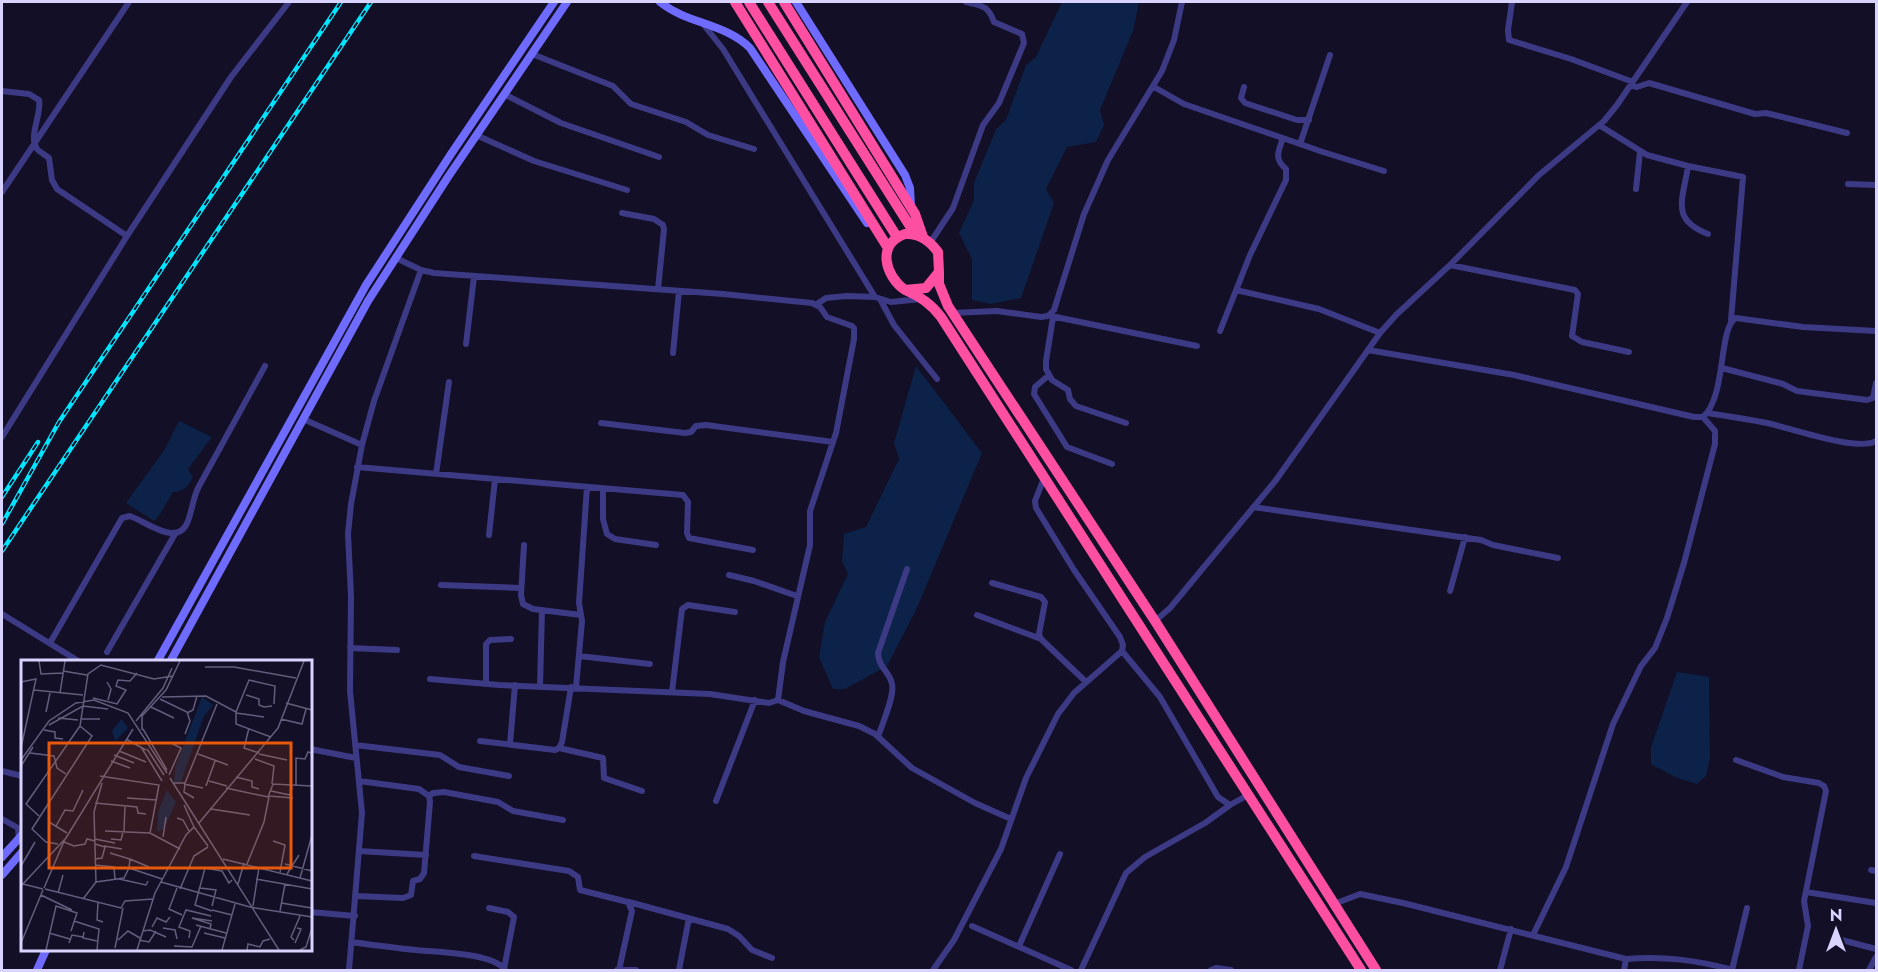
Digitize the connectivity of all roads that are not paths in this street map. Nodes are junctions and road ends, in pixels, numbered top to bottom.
1 (129, 2) edge
2 (289, 2) edge
3 (554, 2) edge
4 (567, 2) edge
5 (660, 2) edge
6 (735, 2) edge
7 (748, 2) edge
8 (768, 2) edge
9 (784, 2) edge
10 (796, 2) edge
11 (966, 2) edge
12 (1182, 2) edge
13 (1512, 2) edge
14 (1687, 2) edge
15 (701, 21) junction
16 (532, 54) junction
17 (1330, 55) dead end
18 (1632, 83) junction
19 (1154, 87) junction
20 (1244, 87) dead end
21 (2, 91) edge
22 (504, 94) junction
23 (1309, 120) junction
24 (1599, 125) junction
25 (1847, 133) dead end
26 (476, 135) junction
27 (1283, 138) junction
28 (35, 144) junction
29 (1300, 144) junction
30 (754, 149) dead end
31 (1640, 152) junction
32 (659, 157) dead end
33 (1688, 166) junction
34 (1384, 171) dead end
35 (1848, 183) dead end
36 (1876, 185) edge
37 (627, 189) dead end
38 (1636, 189) dead end
39 (2, 192) edge
40 (430, 195) junction
41 (911, 208) junction
42 (622, 213) dead end
43 (1708, 234) dead end
44 (880, 235) junction
45 (127, 236) junction
46 (897, 237) junction
47 (922, 238) junction
48 (888, 248) junction
49 (396, 258) junction
50 (1450, 266) junction
51 (421, 270) junction
52 (939, 272) junction
53 (474, 277) junction
54 (658, 290) junction
55 (905, 290) junction
56 (1236, 290) junction
57 (679, 291) junction
58 (877, 298) junction
59 (924, 299) junction
60 (817, 304) junction
61 (952, 313) junction
62 (1051, 316) junction
63 (1731, 320) junction
64 (1220, 331) dead end
65 (1876, 331) edge
66 (1380, 333) junction
67 (466, 344) dead end
68 (1197, 346) dead end
69 (1368, 350) junction
70 (1629, 352) dead end
71 (673, 353) dead end
72 (265, 366) dead end
73 (1722, 368) junction
74 (1048, 375) junction
75 (937, 379) dead end
76 (449, 382) dead end
77 (1876, 383) edge
78 (1705, 415) junction
79 (303, 419) junction
80 (601, 423) dead end
81 (1126, 423) dead end
82 (2, 437) edge
83 (1876, 441) edge
84 (833, 442) junction
85 (362, 445) junction
86 (1112, 464) dead end
87 (357, 467) junction
88 (436, 474) junction
89 (1044, 478) junction
90 (495, 479) junction
91 (587, 487) junction
92 (603, 489) junction
93 (1253, 507) junction
94 (175, 534) junction
95 (489, 535) dead end
96 (1465, 537) junction
97 (524, 544) dead end
98 (656, 545) dead end
99 (753, 550) dead end
100 (1558, 558) dead end
101 (907, 569) dead end
102 (729, 575) dead end
103 (992, 583) dead end
104 (441, 585) dead end
105 (521, 588) junction
106 (1450, 591) dead end
107 (797, 596) junction
108 (542, 610) junction
109 (735, 612) dead end
110 (2, 614) edge
111 (581, 615) junction
112 (976, 615) dead end
113 (1155, 621) junction
114 (511, 639) dead end
115 (1041, 639) junction
116 (50, 644) junction
117 (350, 648) junction
118 (397, 650) dead end
119 (1122, 651) junction
120 (107, 652) dead end
121 (579, 656) junction
122 (77, 660) edge
123 (159, 660) edge
124 (171, 660) edge
125 (650, 664) dead end
126 (430, 679) dead end
127 (1086, 682) junction
128 (486, 684) junction
129 (515, 685) junction
130 (540, 686) junction
131 (574, 687) junction
132 (672, 692) junction
133 (755, 700) junction
134 (778, 700) junction
135 (878, 737) junction
136 (480, 741) dead end
137 (510, 744) junction
138 (355, 745) junction
139 (559, 748) junction
140 (312, 749) edge
141 (356, 759) junction
142 (1736, 760) dead end
143 (2, 771) edge
144 (21, 776) edge
145 (509, 776) dead end
146 (359, 781) junction
147 (642, 791) dead end
148 (1248, 795) junction
149 (429, 796) junction
150 (716, 801) dead end
151 (1230, 805) junction
152 (2, 819) edge
153 (1011, 819) junction
154 (563, 820) dead end
155 (21, 837) edge
156 (359, 851) junction
157 (21, 853) edge
158 (1060, 854) dead end
159 (426, 855) junction
160 (474, 856) dead end
161 (2, 857) edge
162 (2, 875) edge
163 (1806, 892) junction
164 (356, 896) junction
165 (628, 902) junction
166 (1876, 903) edge
167 (1334, 904) junction
168 (489, 908) dead end
169 (1747, 908) dead end
170 (312, 912) edge
171 (355, 916) junction
172 (689, 918) junction
173 (972, 926) dead end
174 (1511, 929) junction
175 (1533, 935) junction
176 (1834, 938) dead end
177 (352, 942) junction
178 (1019, 946) junction
179 (1876, 949) edge
180 (46, 951) edge
181 (1876, 957) edge
182 (772, 958) dead end
183 (1626, 959) junction
184 (37, 970) edge
185 (349, 970) edge
186 (505, 970) edge
187 (618, 970) edge
188 (636, 970) edge
189 (679, 970) edge
190 (933, 970) edge
191 (1071, 970) edge
192 (1081, 970) edge
193 (1210, 970) edge
194 (1231, 970) edge
195 (1361, 970) edge
196 (1376, 970) edge
197 (1500, 970) edge
198 (1624, 970) edge
199 (1732, 970) edge
200 (1799, 970) edge
201 (1869, 970) edge

1 - 28 street
2 - 45 street
3 - 40 main road
4 - 16 main road
5 - 15 main road
6 - 44 highway
7 - 46 highway
8 - 47 highway
9 - 41 highway
10 - 41 main road
11 - 47 street
12 - 19 street
13 - 18 street
14 - 18 street
15 - 44 main road
15 - 58 street
16 - 22 main road
16 - 30 street
17 - 23 street
18 - 24 street
18 - 25 street
19 - 27 street
19 - 62 street
20 - 23 street
21 - 28 street
22 - 26 main road
22 - 32 street
23 - 29 street
24 - 31 street
24 - 50 street
26 - 37 street
26 - 40 main road
27 - 29 street
27 - 56 street
28 - 39 street
28 - 45 street
29 - 34 street
31 - 33 street
31 - 38 street
33 - 43 street
33 - 63 street
35 - 36 street
40 - 49 main road
40 - 123 main road
41 - 47 highway
42 - 54 street
44 - 48 highway
45 - 82 street
46 - 47 highway
46 - 48 highway
47 - 52 highway
48 - 55 highway
49 - 51 street
49 - 79 main road
50 - 66 street
50 - 70 street
51 - 53 street
51 - 85 street
52 - 55 highway
52 - 61 highway
53 - 54 street
53 - 67 street
54 - 57 street
55 - 59 highway
56 - 64 street
56 - 66 street
57 - 60 street
57 - 71 street
58 - 59 street
58 - 60 street
58 - 75 street
59 - 89 highway
60 - 84 street
61 - 62 street
61 - 113 highway
62 - 68 street
62 - 74 street
63 - 65 street
63 - 73 street
66 - 69 street
69 - 78 street
69 - 93 street
72 - 94 street
73 - 77 street
73 - 78 street
74 - 81 street
74 - 86 street
76 - 88 street
78 - 83 street
78 - 175 street
79 - 85 street
79 - 124 main road
80 - 84 street
84 - 107 street
85 - 87 street
87 - 88 street
87 - 117 street
88 - 90 street
89 - 119 street
89 - 148 highway
90 - 91 street
90 - 95 street
91 - 92 street
91 - 111 street
92 - 98 street
92 - 99 street
93 - 96 street
93 - 113 street
94 - 116 street
94 - 120 street
96 - 100 street
96 - 106 street
97 - 105 street
101 - 135 street
102 - 107 street
103 - 115 street
104 - 105 street
105 - 108 street
107 - 134 street
108 - 111 street
108 - 130 street
109 - 132 street
110 - 116 street
111 - 121 street
112 - 115 street
113 - 167 highway
114 - 128 street
115 - 127 street
116 - 122 street
117 - 118 street
117 - 138 street
119 - 127 street
119 - 151 street
121 - 125 street
121 - 131 street
126 - 128 street
127 - 153 street
128 - 129 street
129 - 130 street
129 - 137 street
130 - 131 street
131 - 132 street
131 - 139 street
132 - 133 street
133 - 134 street
133 - 150 street
134 - 135 street
135 - 153 street
136 - 137 street
137 - 139 street
138 - 141 street
138 - 145 street
139 - 147 street
140 - 141 street
141 - 146 street
142 - 163 street
143 - 144 street
146 - 149 street
146 - 156 street
148 - 151 street
148 - 195 highway
149 - 154 street
149 - 159 street
151 - 192 street
152 - 155 street
153 - 190 street
155 - 161 main road
156 - 159 street
156 - 164 street
157 - 162 main road
158 - 178 street
159 - 164 street
160 - 165 street
163 - 166 street
163 - 200 street
164 - 171 street
165 - 172 street
165 - 187 street
167 - 174 street
167 - 196 highway
168 - 186 street
169 - 199 street
170 - 171 street
171 - 177 street
172 - 182 street
172 - 189 street
173 - 178 street
174 - 175 street
174 - 197 street
175 - 183 street
176 - 179 street
177 - 185 street
177 - 186 street
178 - 191 street
180 - 184 main road
181 - 201 street
183 - 198 street
183 - 199 street
187 - 188 street
193 - 194 street

